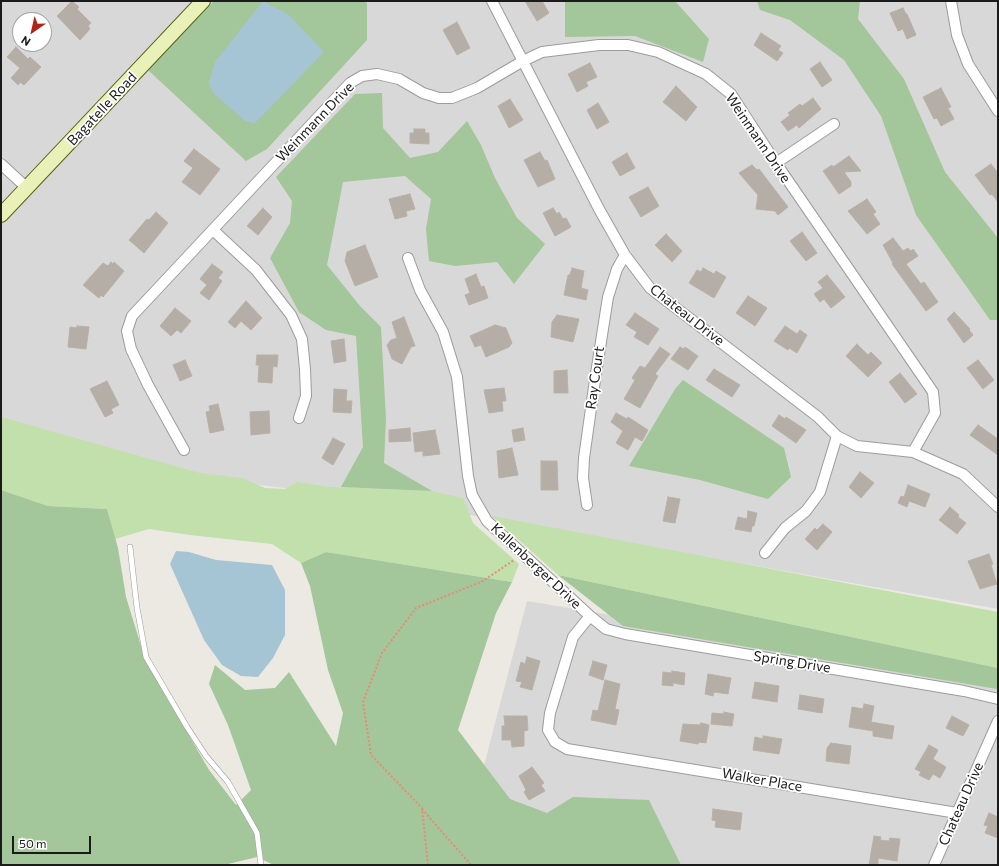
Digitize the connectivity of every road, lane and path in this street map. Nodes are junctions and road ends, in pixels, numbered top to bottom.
1 (203, 1) edge
2 (492, 1) edge
3 (951, 1) edge
4 (523, 61) junction
5 (998, 111) edge
6 (834, 124) dead end
7 (776, 163) junction
8 (1, 164) edge
9 (27, 188) junction
10 (1, 215) edge
11 (213, 230) junction
12 (625, 255) junction
13 (408, 258) dead end
14 (299, 418) dead end
15 (837, 436) junction
16 (184, 450) dead end
17 (913, 452) junction
18 (587, 505) dead end
19 (998, 507) edge
20 (130, 547) dead end
21 (765, 553) dead end
22 (523, 554) junction
23 (590, 616) junction
24 (998, 699) edge
25 (998, 721) edge
26 (566, 749) joint
27 (422, 808) junction
28 (957, 813) junction
29 (260, 865) edge
30 (428, 865) edge
31 (471, 865) edge
32 (934, 865) edge

1 - 9 street, Bagatelle Road
2 - 4 street, Chateau Drive
3 - 5 street
4 - 7 street, Weinmann Drive
4 - 11 street, Weinmann Drive
4 - 12 street, Chateau Drive
6 - 7 street
7 - 17 street, Weinmann Drive
8 - 9 street
9 - 10 street, Bagatelle Road
11 - 14 street
11 - 16 street, Weinmann Drive
12 - 15 street, Chateau Drive
12 - 18 street, Ray Court
13 - 22 street, Kallenberger Drive
15 - 17 street, Chateau Drive
15 - 21 street
17 - 19 street, Chateau Drive
20 - 29 lane
22 - 23 street, Kallenberger Drive
22 - 27 path
23 - 24 street, Spring Drive
23 - 26 street, Kallenberger Drive
25 - 28 street, Chateau Drive
26 - 28 street, Walker Place
27 - 30 path
27 - 31 path
28 - 32 street, Chateau Drive

